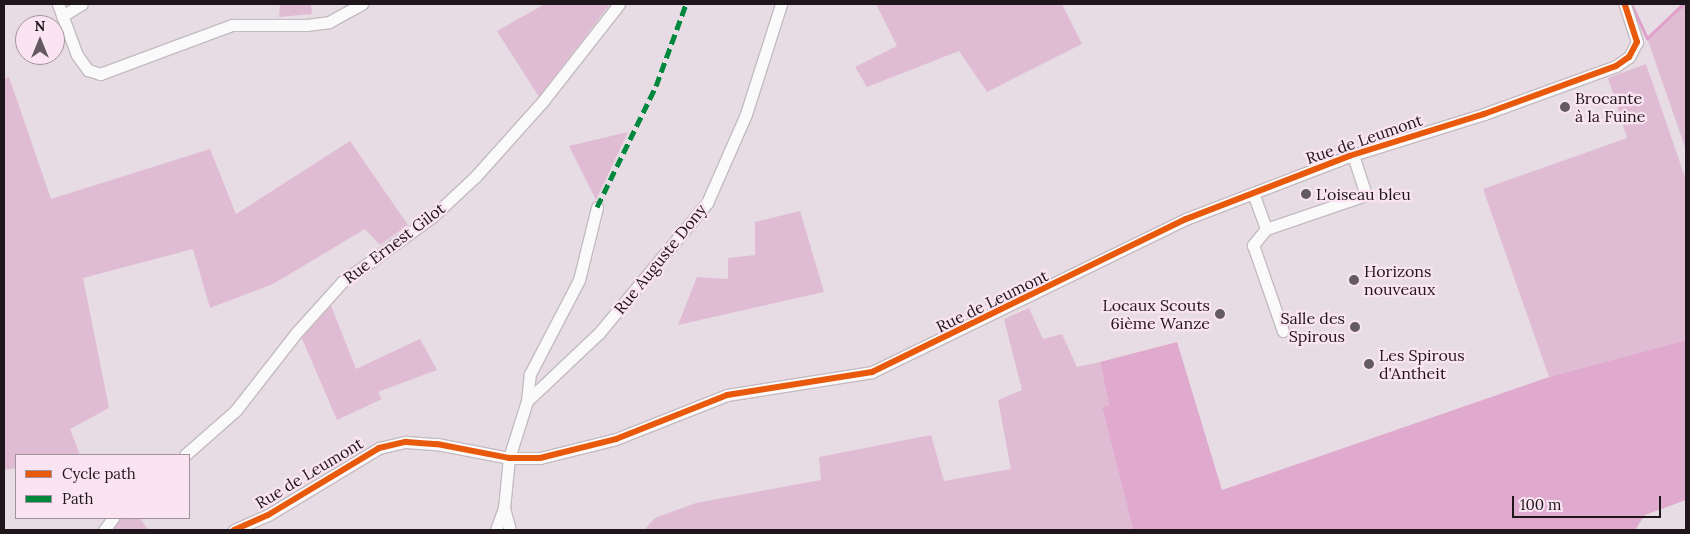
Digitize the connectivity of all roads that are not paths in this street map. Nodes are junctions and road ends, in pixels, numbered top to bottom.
1 (82, 4) edge
2 (362, 4) edge
3 (619, 4) edge
4 (781, 4) edge
5 (1625, 4) edge
6 (64, 15) edge
7 (65, 24) edge
8 (1353, 155) junction
9 (1253, 193) junction
10 (597, 207) dead end
11 (1266, 229) junction
12 (1283, 331) dead end
13 (526, 401) junction
14 (185, 454) edge
15 (509, 458) junction
16 (504, 508) junction
17 (112, 519) edge
18 (104, 530) edge
19 (234, 530) edge
20 (496, 530) edge
21 (510, 530) edge

1 - 6 street
2 - 7 street
3 - 14 street, Rue Ernest Gilot
4 - 13 street, Rue Auguste Dony
5 - 8 street, Rue de Leumont
8 - 9 street, Rue de Leumont
8 - 11 street
9 - 11 street
9 - 15 street, Rue de Leumont
10 - 13 street
11 - 12 street
13 - 15 street
15 - 16 street
15 - 19 street, Rue de Leumont
16 - 20 street
16 - 21 street
17 - 18 street

